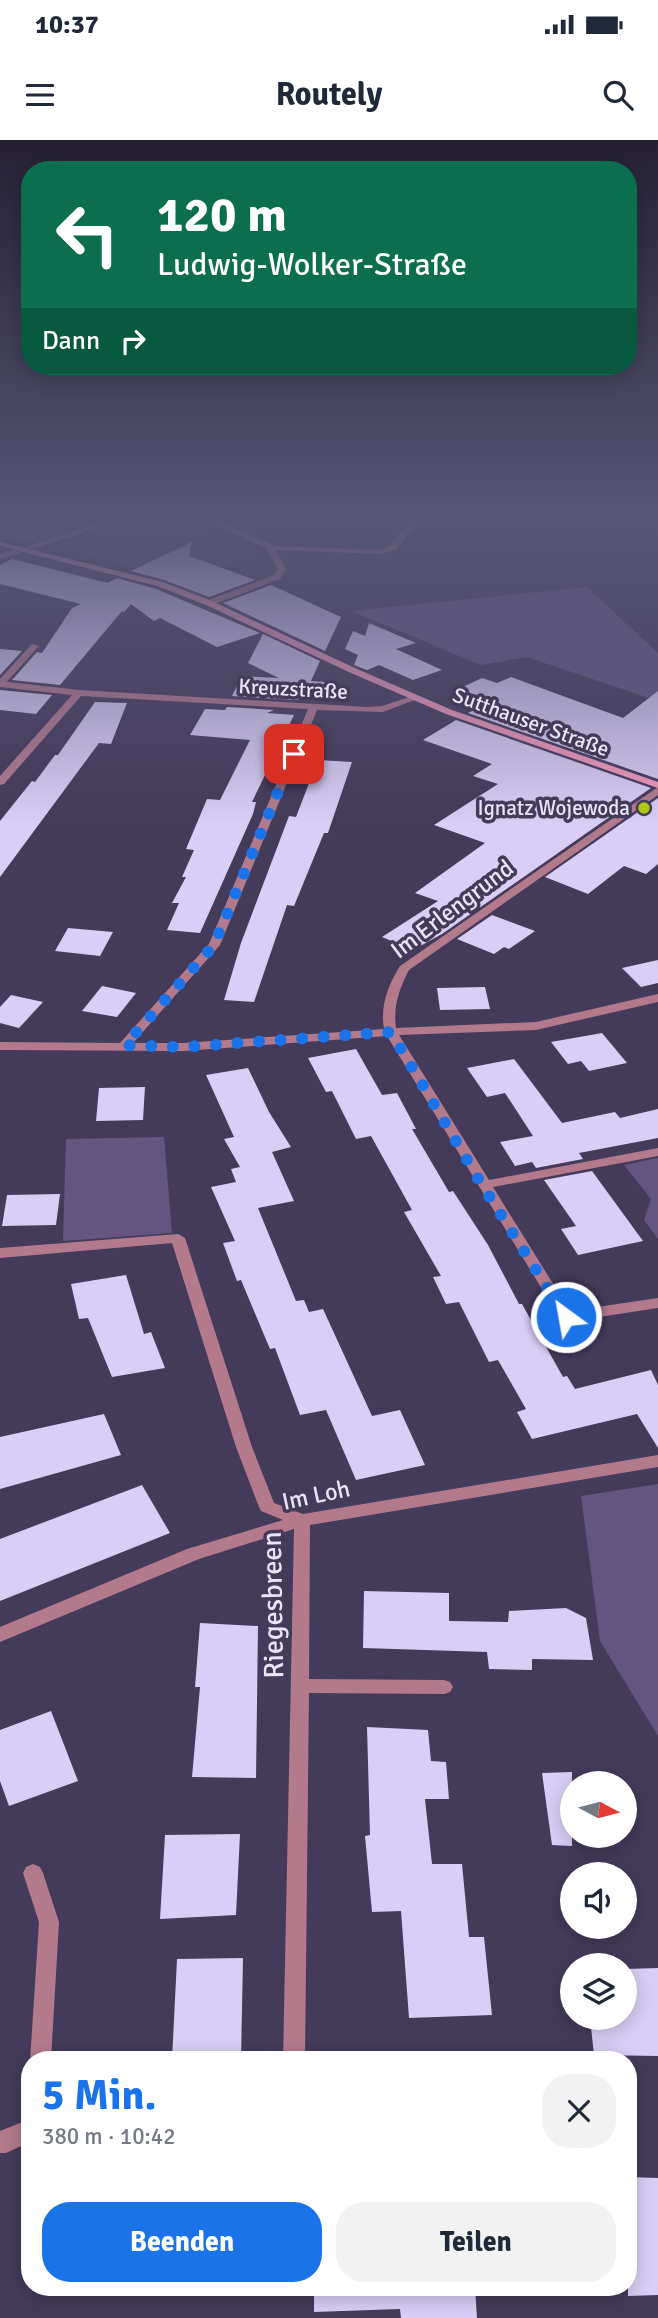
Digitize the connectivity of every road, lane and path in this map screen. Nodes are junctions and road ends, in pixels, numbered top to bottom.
1 (247, 621) edge
2 (35, 646) dead end
3 (0, 684) edge
4 (79, 693) junction
5 (415, 698) junction
6 (313, 708) junction
7 (0, 782) edge
8 (658, 788) edge
9 (658, 998) edge
10 (391, 1032) junction
11 (125, 1045) junction
12 (0, 1046) edge
13 (658, 1152) edge
14 (482, 1185) junction
15 (0, 1253) edge
16 (658, 1303) edge
17 (658, 1461) edge
18 (302, 1520) junction
19 (0, 1635) edge
20 (301, 1686) junction
21 (444, 1687) dead end
22 (33, 1873) dead end
23 (41, 2051) edge
24 (294, 2051) edge
25 (21, 2134) edge
26 (0, 2142) edge

1 - 5 street, Sutthauser Straße
2 - 3 street
3 - 4 street, Kreuzstraße
4 - 6 street, Kreuzstraße
4 - 7 street
5 - 6 street, Kreuzstraße
5 - 8 street, Sutthauser Straße
6 - 11 street
8 - 10 street, Im Erlengrund
9 - 10 street
10 - 11 street
10 - 14 street, Im Erlengrund
11 - 12 street
13 - 14 street
14 - 16 street, Im Erlengrund
15 - 18 street, Riegesbreen
17 - 18 street, Im Loh
18 - 19 street, Im Loh
18 - 20 street, Riegesbreen
20 - 21 street
20 - 24 street, Riegesbreen
22 - 23 street
25 - 26 street

